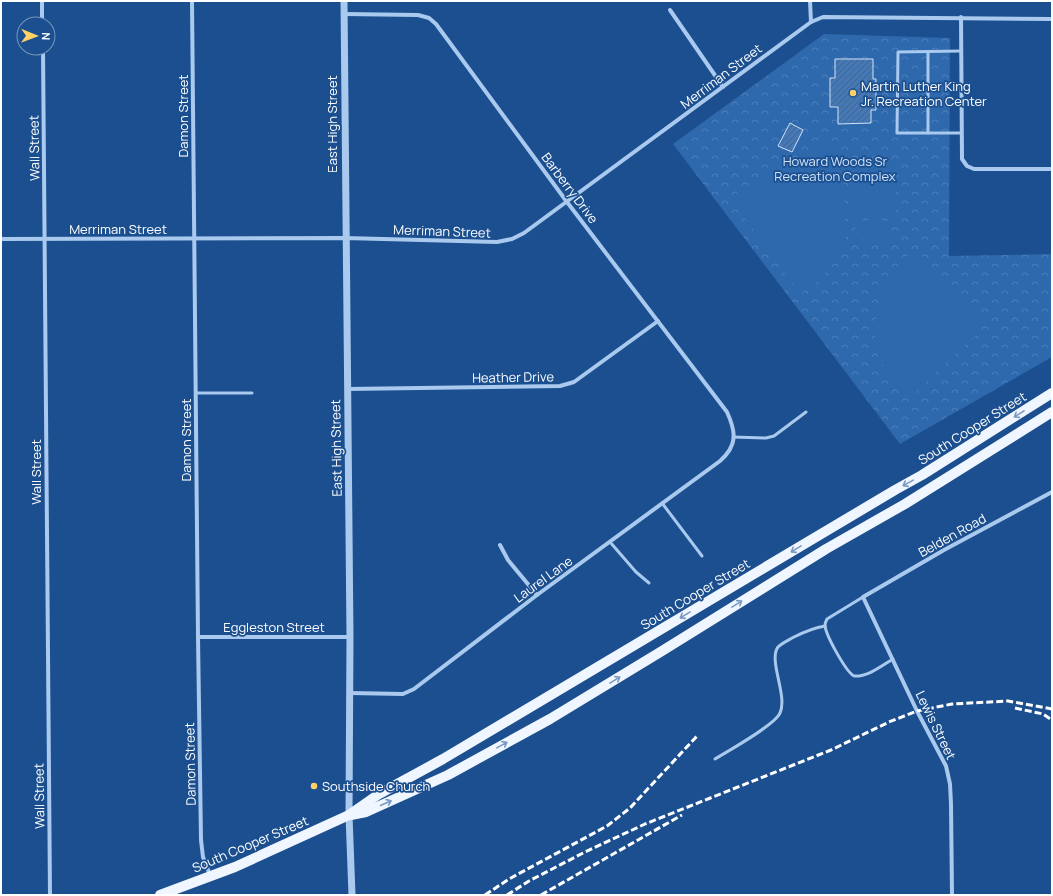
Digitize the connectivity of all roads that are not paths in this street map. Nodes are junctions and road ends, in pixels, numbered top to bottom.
1 (42, 1) edge
2 (192, 1) edge
3 (344, 1) edge
4 (810, 1) edge
5 (670, 10) dead end
6 (344, 14) junction
7 (42, 16) edge
8 (961, 17) junction
9 (1052, 19) edge
10 (811, 22) junction
11 (961, 51) junction
12 (928, 52) junction
13 (43, 56) edge
14 (723, 87) junction
15 (961, 132) junction
16 (928, 133) junction
17 (1052, 169) edge
18 (567, 202) junction
19 (194, 238) junction
20 (345, 238) junction
21 (1, 239) edge
22 (44, 239) junction
23 (658, 322) junction
24 (347, 389) junction
25 (196, 393) junction
26 (252, 393) dead end
27 (1052, 393) edge
28 (806, 412) dead end
29 (1052, 412) edge
30 (733, 437) junction
31 (733, 444) joint
32 (1052, 492) edge
33 (662, 503) junction
34 (610, 542) junction
35 (500, 545) dead end
36 (702, 556) dead end
37 (649, 583) dead end
38 (537, 595) junction
39 (863, 597) junction
40 (825, 626) junction
41 (198, 636) junction
42 (350, 637) junction
43 (893, 659) junction
44 (350, 693) junction
45 (715, 759) dead end
46 (349, 815) junction
47 (210, 877) junction
48 (50, 895) edge
49 (160, 895) edge
50 (352, 895) edge
51 (952, 895) edge

1 - 7 street
2 - 19 street, Damon Street
3 - 6 street, East High Street
4 - 10 street
5 - 14 street
6 - 18 street, Barberry Drive
6 - 20 street, East High Street
8 - 9 street
8 - 10 street
8 - 11 street
10 - 14 street, Merriman Street
11 - 12 lane
11 - 15 street
12 - 16 lane
12 - 16 lane
13 - 22 street, Wall Street
14 - 18 street, Merriman Street
15 - 16 lane
15 - 17 street
18 - 20 street, Merriman Street
18 - 23 street, Barberry Drive
19 - 20 street, Merriman Street
19 - 22 street, Merriman Street
19 - 25 street, Damon Street
20 - 24 street, East High Street
21 - 22 street, Merriman Street
22 - 48 street, Wall Street
23 - 24 street, Heather Drive
23 - 30 street, Barberry Drive
24 - 42 street, East High Street
25 - 26 lane
25 - 41 street, Damon Street
27 -> 46 main road, South Cooper Street
28 - 30 lane
46 -> 29 main road, South Cooper Street
30 - 31 street, Barberry Drive
31 - 33 street, Laurel Lane
32 - 39 street, Belden Road
33 - 34 street, Laurel Lane
33 - 36 lane
34 - 37 lane
34 - 38 street, Laurel Lane
35 - 38 street
38 - 44 street, Laurel Lane
39 - 40 lane
39 - 43 street, Lewis Street
40 - 43 lane
40 - 45 lane
41 - 42 street, Eggleston Street
41 - 47 street, Damon Street
42 - 44 street, East High Street
43 - 51 street, Lewis Street
44 - 46 street, East High Street
46 - 47 main road, South Cooper Street
46 - 50 street, East High Street
47 - 49 main road, South Cooper Street

